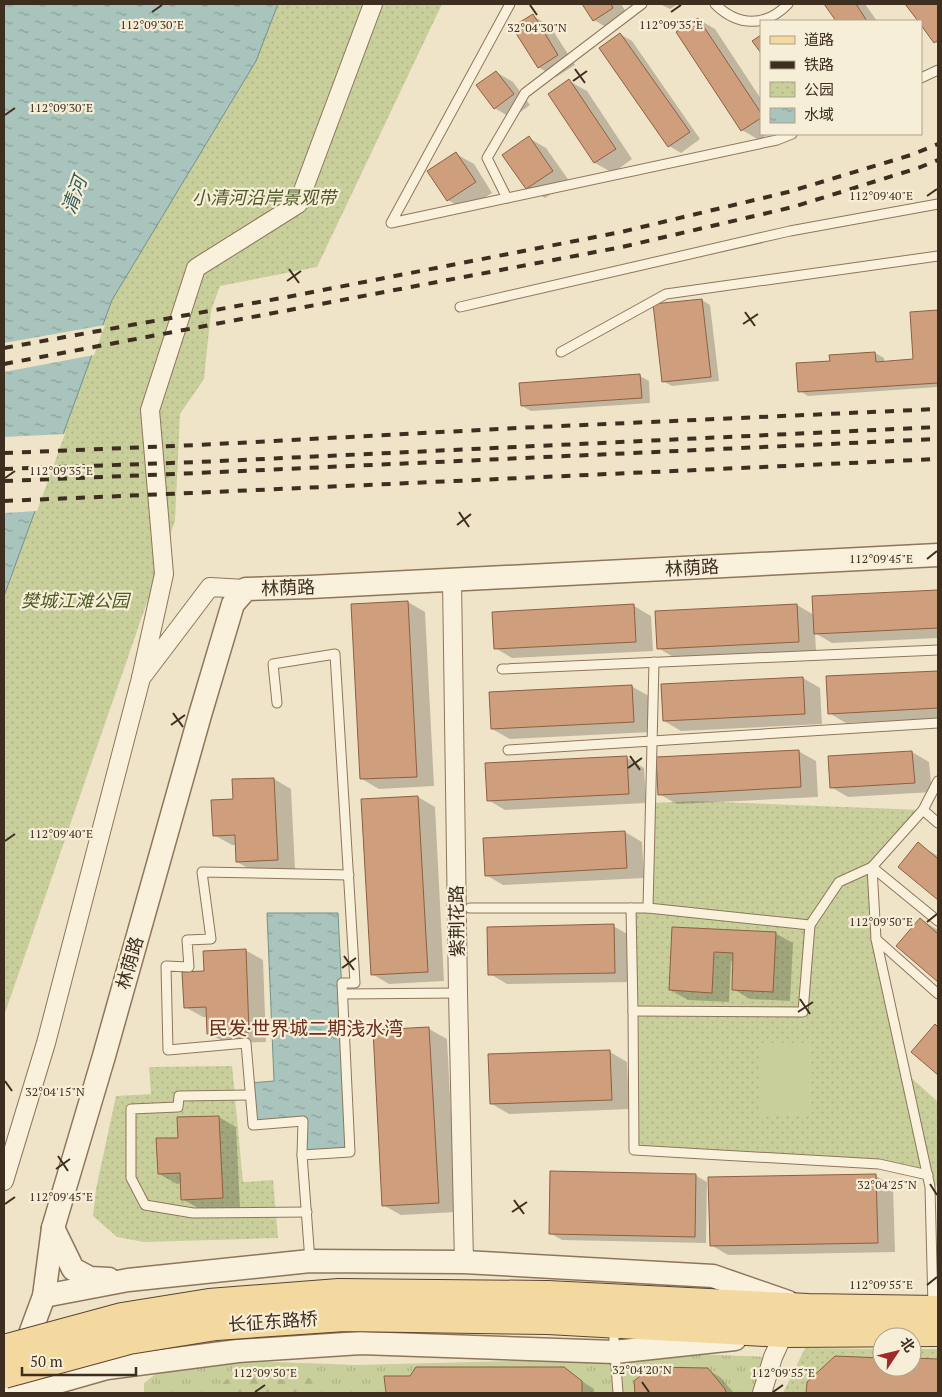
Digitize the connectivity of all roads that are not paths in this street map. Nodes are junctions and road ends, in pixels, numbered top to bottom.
1 (373, 4) edge
2 (510, 4) edge
3 (642, 4) edge
4 (715, 4) edge
5 (788, 4) edge
6 (760, 20) edge
7 (762, 20) edge
8 (938, 70) edge
9 (922, 78) edge
10 (790, 135) edge
11 (507, 198) junction
12 (938, 204) edge
13 (938, 256) edge
14 (460, 307) dead end
15 (561, 352) dead end
16 (938, 555) edge
17 (452, 580) junction
18 (246, 589) junction
19 (938, 650) edge
20 (654, 662) junction
21 (502, 669) dead end
22 (141, 678) junction
23 (277, 703) dead end
24 (938, 723) edge
25 (652, 741) junction
26 (508, 750) dead end
27 (938, 781) edge
28 (923, 810) junction
29 (938, 823) edge
30 (872, 867) junction
31 (348, 875) junction
32 (470, 908) dead end
33 (631, 908) junction
34 (648, 908) junction
35 (938, 921) edge
36 (810, 924) junction
37 (876, 939) junction
38 (458, 993) junction
39 (343, 994) junction
40 (938, 994) edge
41 (634, 1011) junction
42 (250, 1095) junction
43 (302, 1155) junction
44 (928, 1174) junction
45 (4, 1181) edge
46 (934, 1186) edge
47 (307, 1212) junction
48 (53, 1228) junction
49 (935, 1232) edge
50 (310, 1261) junction
51 (464, 1262) junction
52 (128, 1280) junction
53 (44, 1296) junction
54 (547, 1308) junction
55 (808, 1308) junction
56 (935, 1321) edge
57 (613, 1324) junction
58 (784, 1333) junction
59 (4, 1349) edge
60 (614, 1352) junction
61 (4, 1374) edge
62 (8, 1393) edge
63 (19, 1393) edge
64 (618, 1393) edge
65 (762, 1393) edge

1 - 22 street
2 - 11 lane
3 - 11 lane
4 - 6 lane
5 - 7 lane
8 - 9 lane
10 - 11 lane
12 - 14 lane
13 - 15 lane
16 - 17 street, 林荫路
17 - 18 street, 林荫路
17 - 38 street, 紫荆花路
18 - 22 street
18 - 48 street, 林荫路
19 - 20 lane
20 - 21 lane
20 - 25 lane
22 - 45 street
23 - 31 lane
24 - 25 lane
25 - 26 lane
25 - 34 lane
27 - 28 lane
28 - 29 lane
28 - 30 lane
30 - 35 lane
30 - 36 lane
30 - 37 lane
31 - 39 lane
31 - 42 lane
32 - 33 lane
33 - 34 lane
33 - 41 lane
34 - 36 lane
36 - 41 lane
37 - 40 lane
37 - 44 lane
38 - 39 lane
38 - 51 street, 紫荆花路
39 - 43 lane
41 - 44 lane
42 - 43 lane
42 - 47 lane
43 - 47 lane
44 - 46 lane
46 - 49 lane
47 - 50 lane
48 - 52 street
48 - 53 street, 林荫路
49 - 56 lane
50 - 51 street
50 - 52 street
51 - 55 street
52 - 53 street
53 - 62 street, 林荫路
54 - 55 main road
54 - 57 main road
54 - 59 main road, 长征东路桥, bridge
54 - 61 main road, 长征东路桥, bridge
55 - 56 main road
56 - 58 main road
57 - 58 main road
57 - 60 lane
58 - 60 street
58 - 65 street
60 - 63 street
60 - 64 lane

